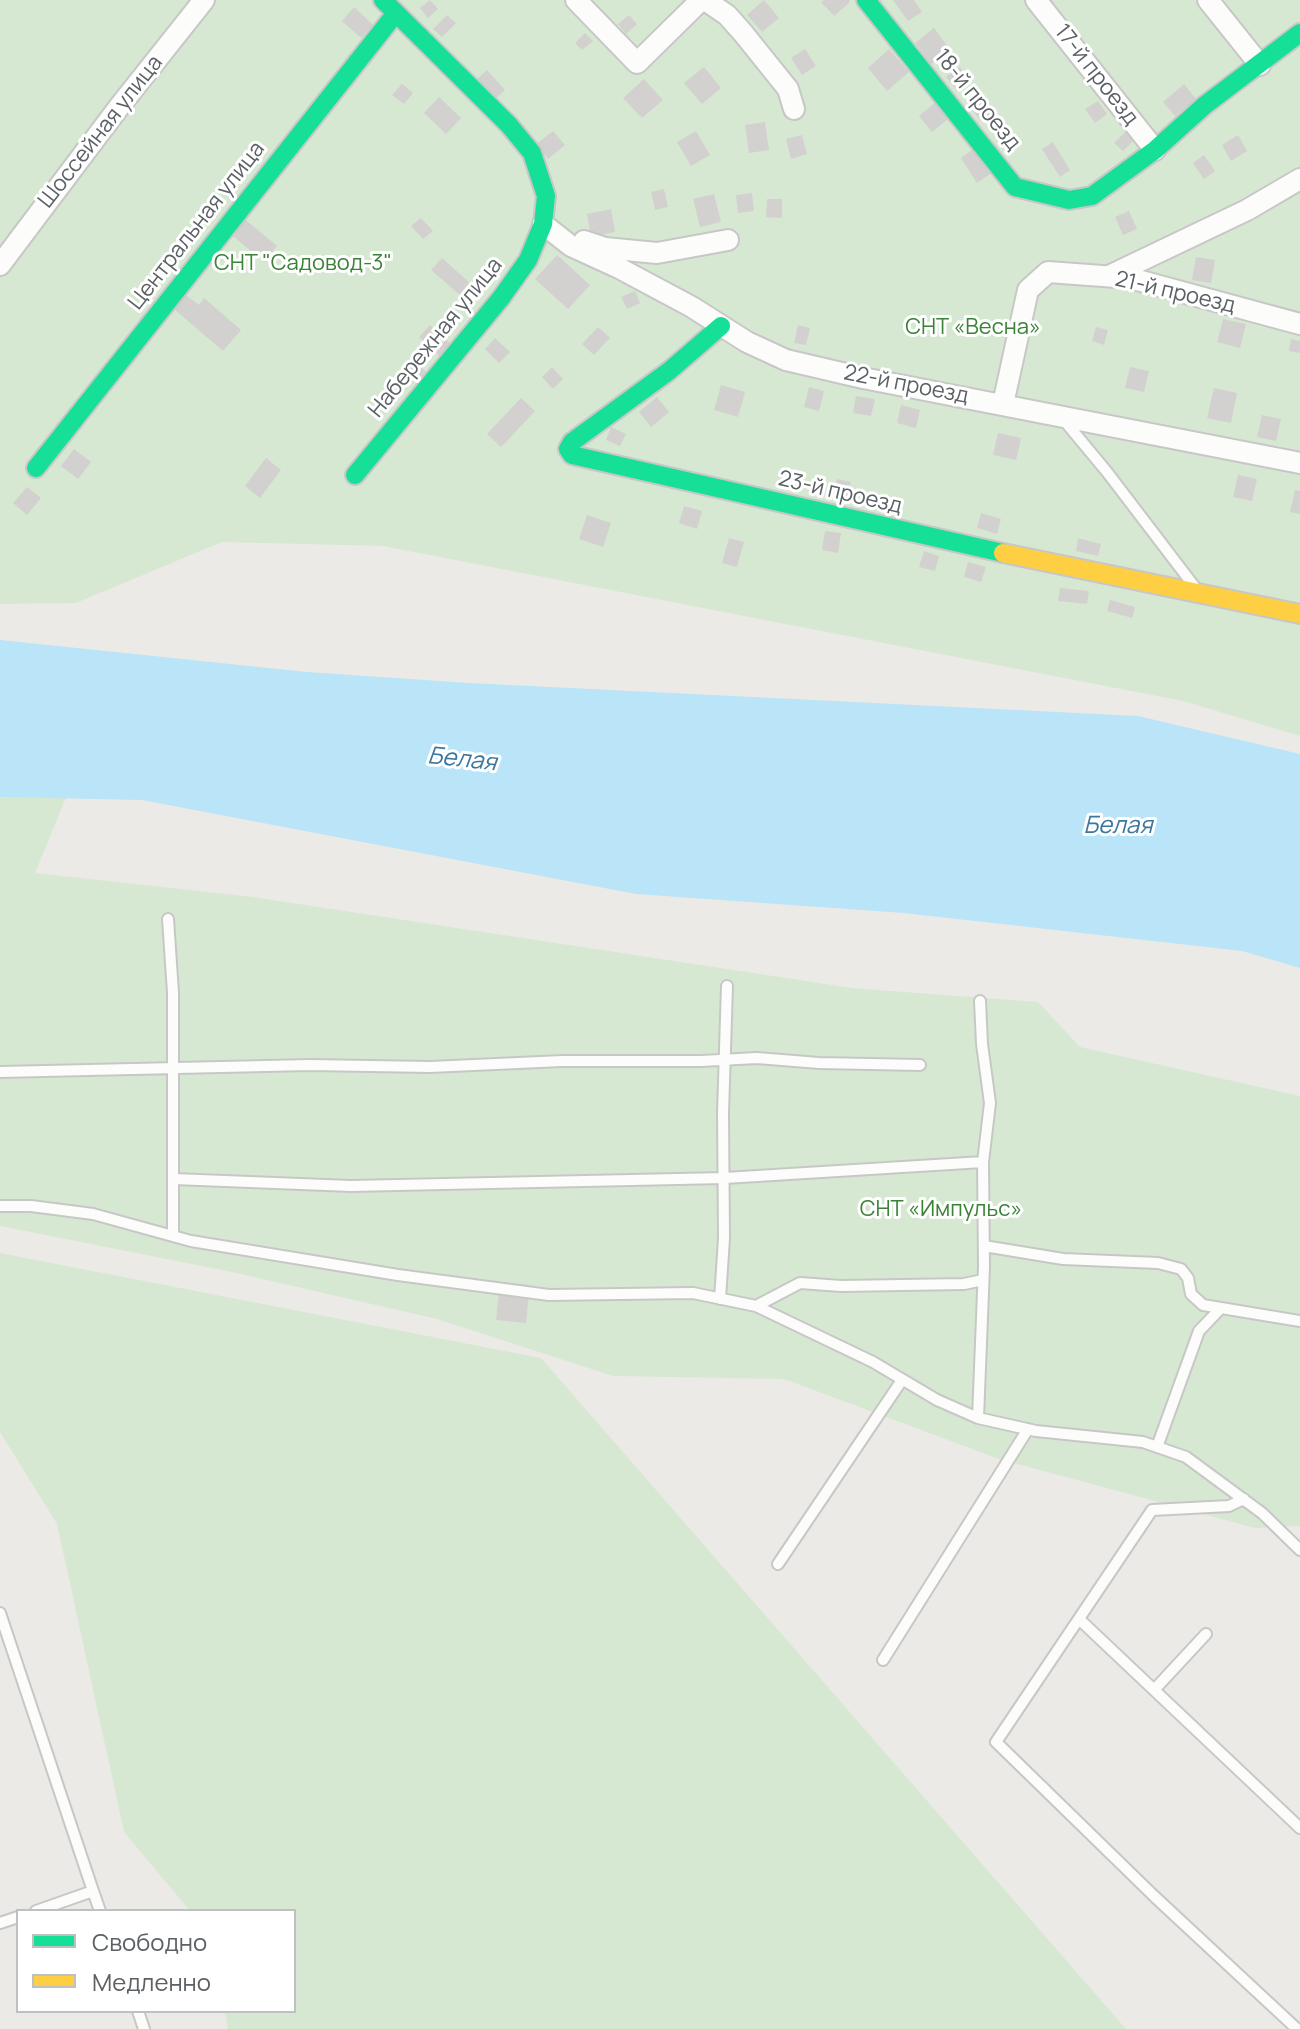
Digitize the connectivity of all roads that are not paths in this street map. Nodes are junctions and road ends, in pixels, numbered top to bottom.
1 (204, 0) edge
2 (576, 0) edge
3 (703, 0) edge
4 (866, 0) edge
5 (1036, 0) edge
6 (1208, 0) edge
7 (389, 6) edge
8 (1300, 33) edge
9 (1260, 65) junction
10 (794, 109) dead end
11 (1155, 150) junction
12 (1300, 179) edge
13 (543, 224) junction
14 (728, 240) dead end
15 (0, 265) edge
16 (1109, 276) junction
17 (1300, 324) edge
18 (721, 326) junction
19 (1003, 404) junction
20 (1059, 415) junction
21 (1300, 463) edge
22 (36, 468) dead end
23 (355, 475) dead end
24 (1200, 594) junction
25 (1300, 614) edge
26 (168, 919) dead end
27 (727, 986) dead end
28 (980, 1001) dead end
29 (726, 1060) junction
30 (920, 1065) dead end
31 (173, 1069) junction
32 (0, 1072) edge
33 (983, 1162) junction
34 (725, 1178) junction
35 (174, 1179) junction
36 (0, 1206) edge
37 (173, 1236) junction
38 (984, 1246) junction
39 (983, 1280) junction
40 (720, 1299) junction
41 (756, 1306) junction
42 (1220, 1309) junction
43 (1300, 1321) edge
44 (902, 1380) junction
45 (978, 1418) junction
46 (1028, 1429) junction
47 (1157, 1447) junction
48 (1244, 1499) junction
49 (1300, 1550) edge
50 (778, 1564) dead end
51 (0, 1613) edge
52 (1079, 1619) junction
53 (1206, 1634) dead end
54 (883, 1660) dead end
55 (1154, 1690) junction
56 (1300, 1828) edge
57 (93, 1891) junction
58 (42, 1909) edge
59 (99, 1909) edge
60 (1297, 2029) edge

1 - 15 street, Шоссейная улица
2 - 3 street
3 - 10 street
4 - 11 street, 18-й проезд
5 - 11 street, 17-й проезд
6 - 9 street
7 - 13 street
7 - 22 street, Центральная улица
8 - 9 street
9 - 11 street
12 - 16 street
13 - 14 street
13 - 18 street, 22-й проезд
13 - 23 street, Набережная улица
16 - 17 street, 21-й проезд
16 - 19 street, 21-й проезд
18 - 19 street, 22-й проезд
18 - 24 street, 23-й проезд
19 - 20 street, 22-й проезд
20 - 21 street, 22-й проезд
20 - 24 lane
24 - 25 street, 23-й проезд
26 - 31 lane
27 - 29 lane
28 - 33 lane
29 - 30 lane
29 - 31 lane
29 - 34 lane
31 - 32 lane
31 - 35 lane
33 - 34 lane
33 - 38 lane
34 - 35 lane
34 - 40 lane
35 - 37 lane
36 - 37 lane
37 - 40 lane
38 - 39 lane
38 - 42 lane
39 - 41 lane
39 - 45 lane
40 - 41 lane
41 - 44 lane
42 - 43 lane
42 - 47 lane
44 - 45 lane
44 - 50 lane
45 - 46 lane
46 - 47 lane
46 - 54 lane
47 - 48 lane
48 - 49 lane
48 - 52 lane
51 - 57 lane
52 - 55 lane
52 - 60 lane
53 - 55 lane
55 - 56 lane
57 - 58 lane
57 - 59 lane

